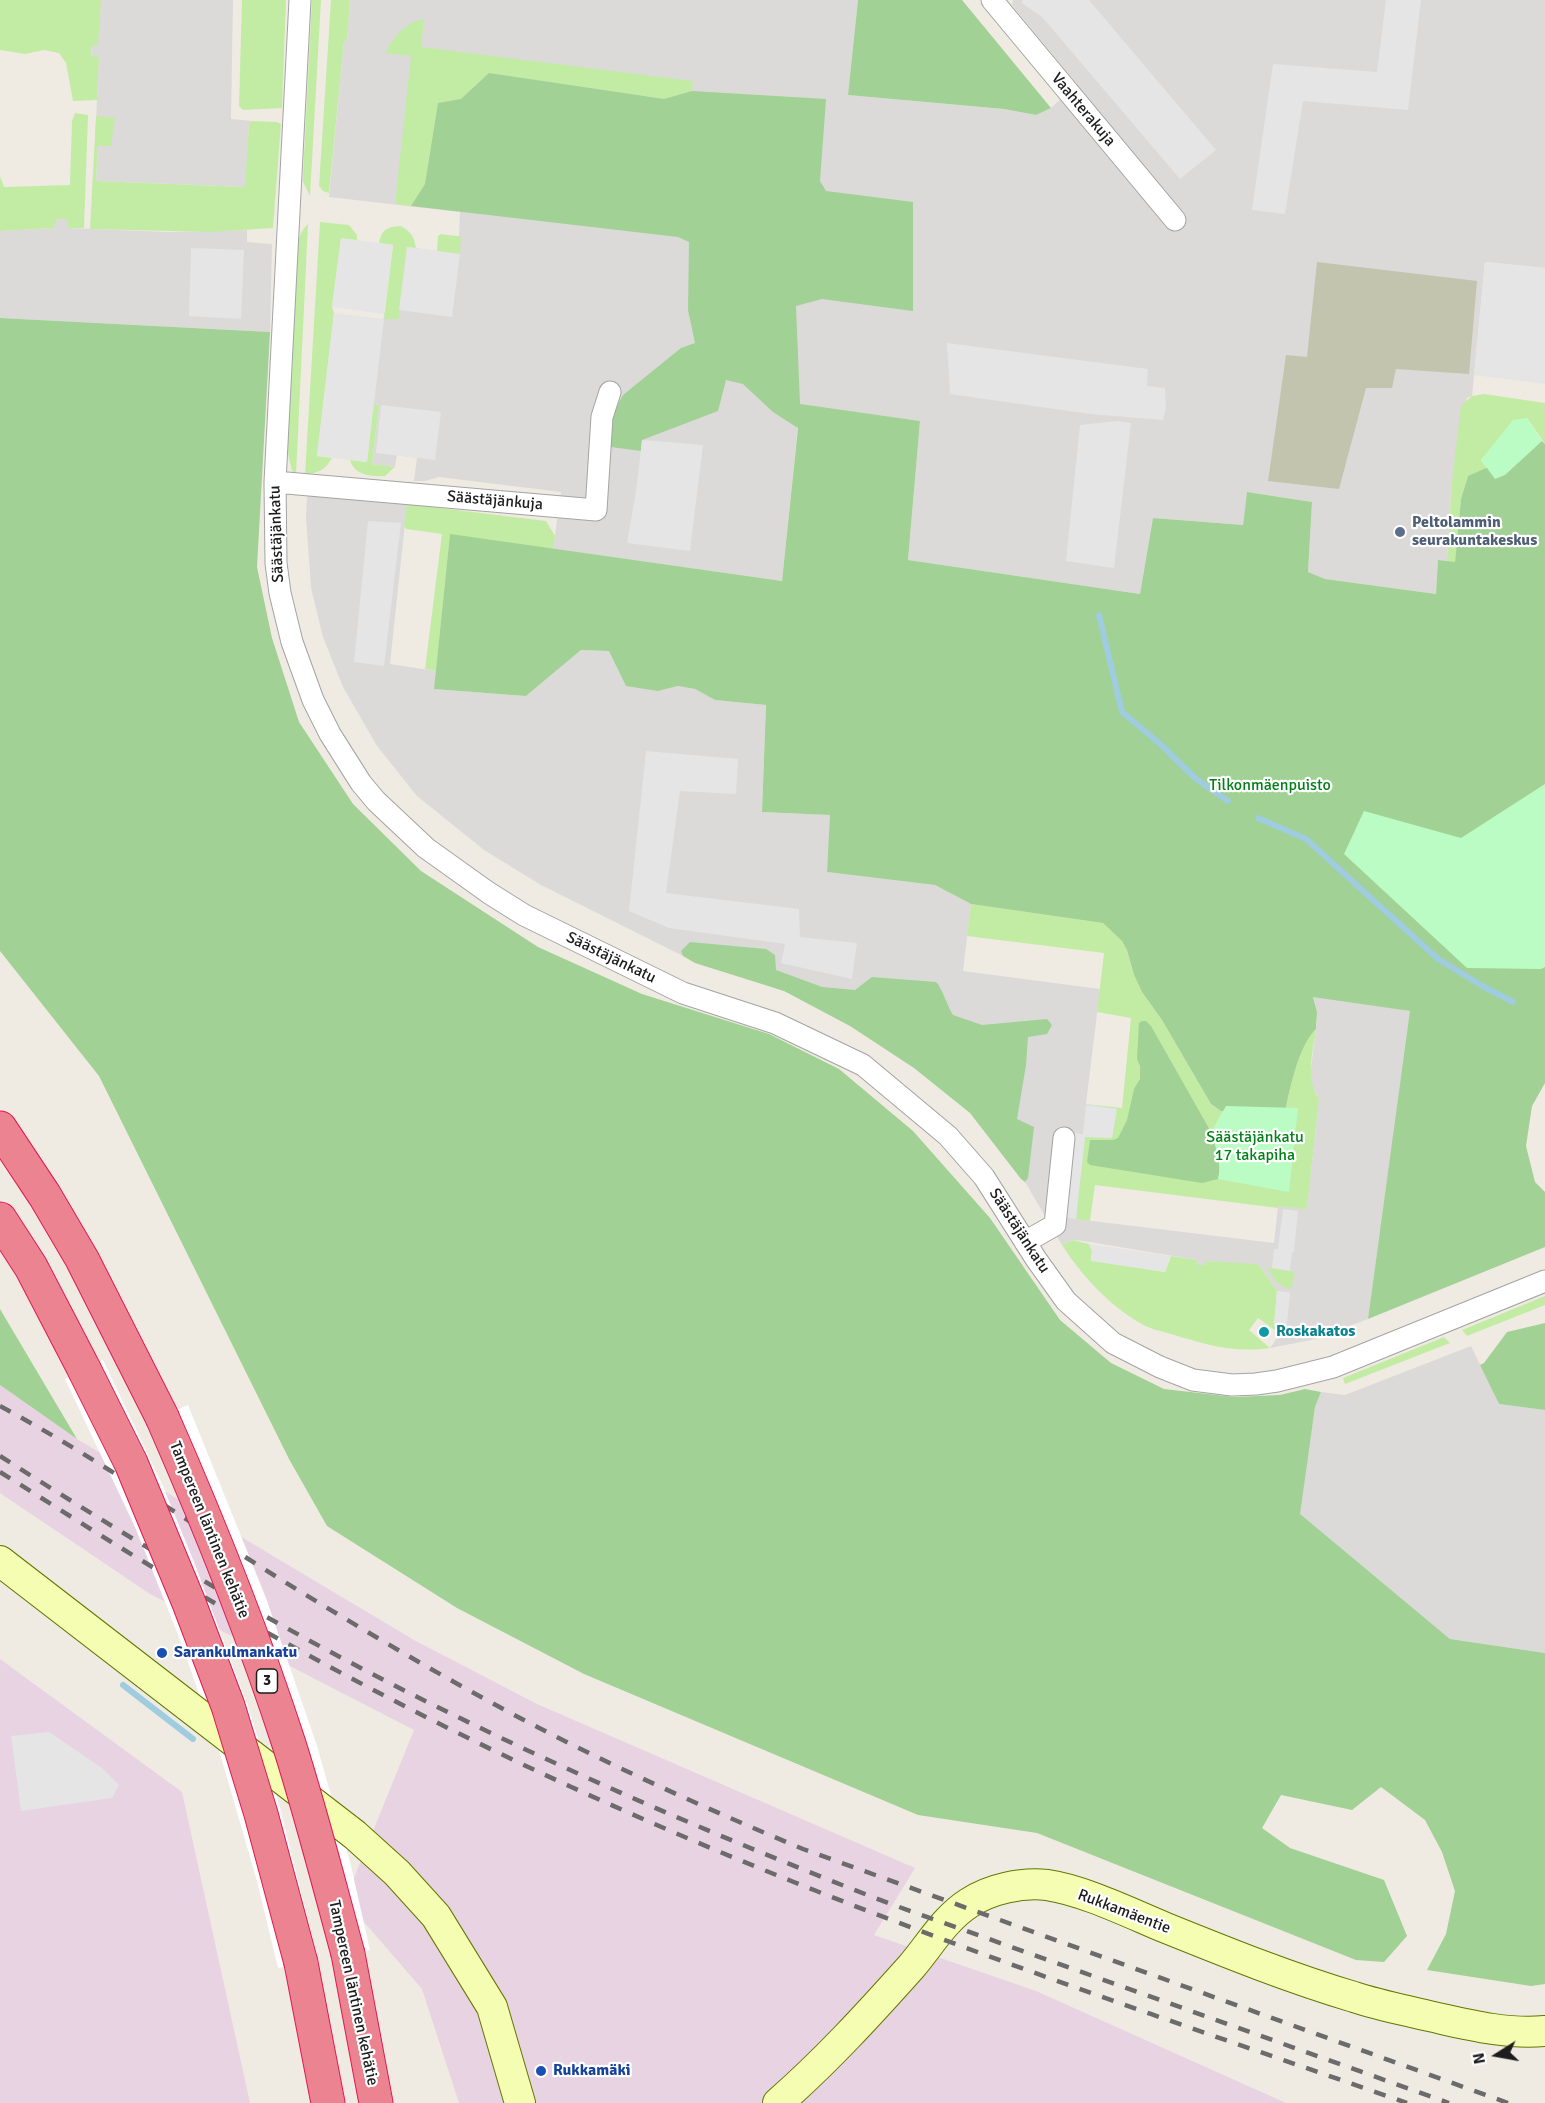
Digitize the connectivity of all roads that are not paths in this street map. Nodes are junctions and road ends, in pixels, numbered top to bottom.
1 (300, 0) edge
2 (992, 0) edge
3 (1175, 220) dead end
4 (610, 392) dead end
5 (275, 482) junction
6 (4, 1133) edge
7 (1064, 1138) dead end
8 (0, 1219) edge
9 (1025, 1242) junction
10 (1545, 1281) edge
11 (0, 1561) edge
12 (1545, 2031) edge
13 (328, 2103) edge
14 (376, 2103) edge
15 (520, 2103) edge
16 (778, 2103) edge

1 - 5 street, Säästäjänkatu
2 - 3 street, Vaahterakuja
4 - 5 street, Säästäjänkuja
5 - 9 street, Säästäjänkatu
6 - 14 highway, Tampereen läntinen kehätie / 3, bridge
7 - 9 street
8 - 13 highway, bridge
9 - 10 street, Säästäjänkatu
11 - 15 main road
12 - 16 main road, Rukkamäentie

